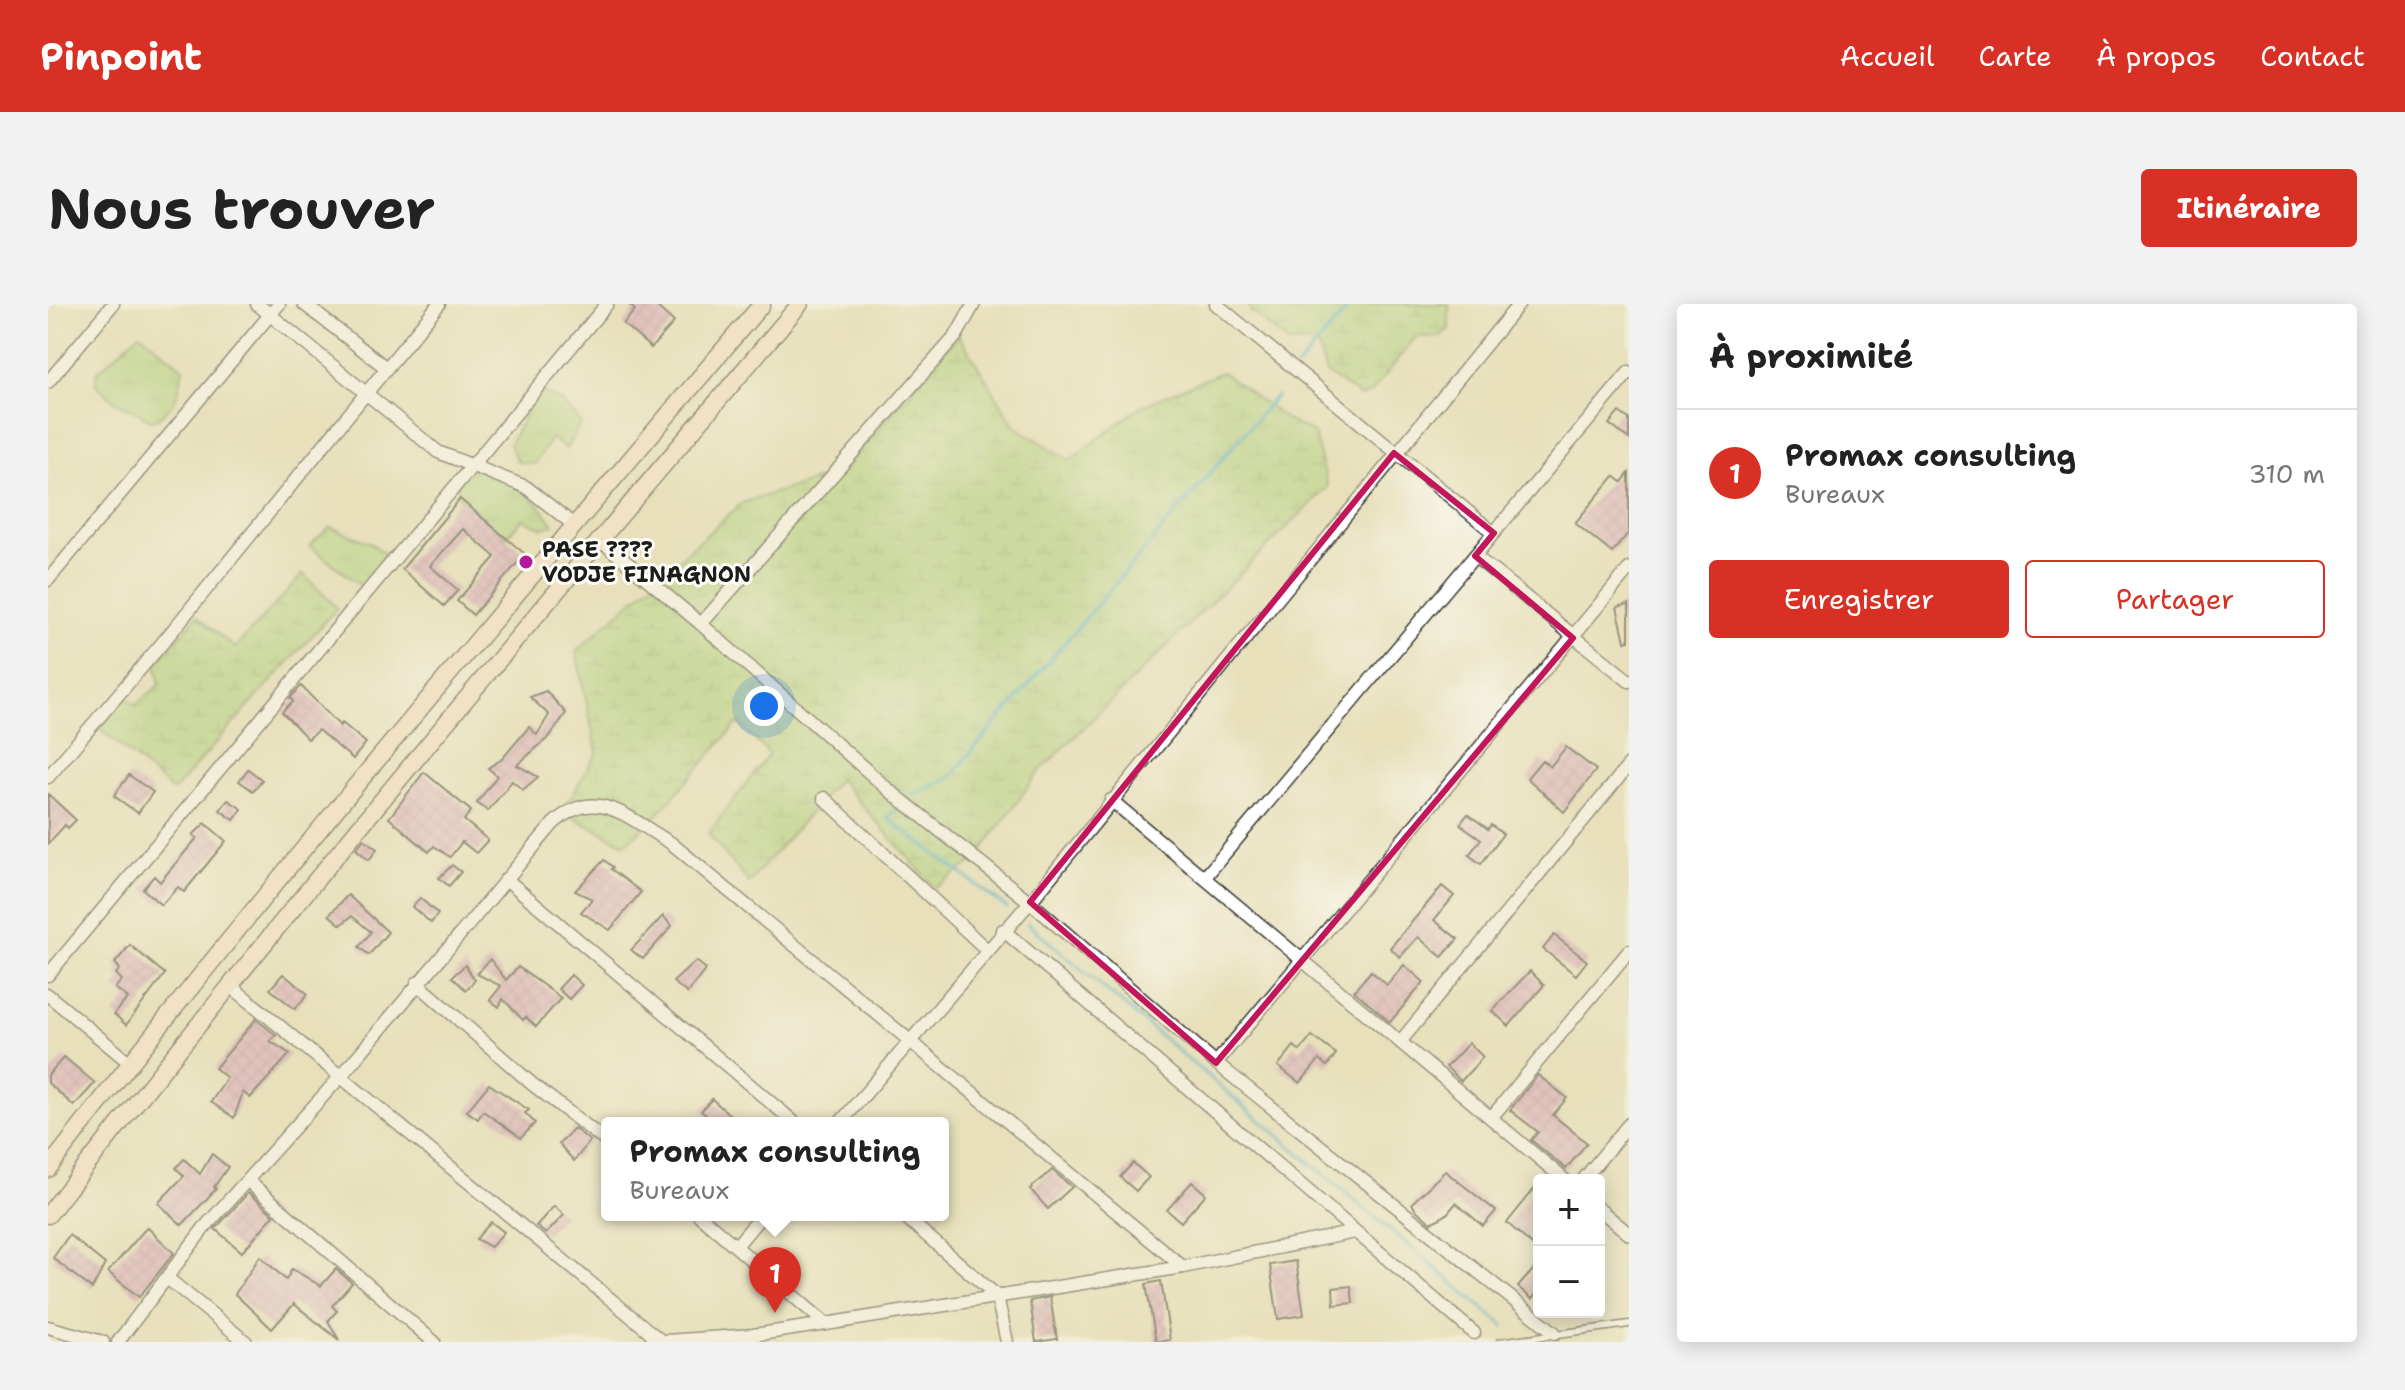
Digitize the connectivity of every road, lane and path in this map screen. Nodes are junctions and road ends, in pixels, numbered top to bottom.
1 (113, 304) edge
2 (257, 304) edge
3 (279, 304) edge
4 (304, 304) edge
5 (439, 304) edge
6 (607, 304) edge
7 (762, 304) edge
8 (800, 304) edge
9 (974, 304) edge
10 (1216, 304) edge
11 (1519, 304) edge
12 (270, 315) junction
13 (385, 367) junction
14 (1629, 372) edge
15 (48, 382) edge
16 (364, 395) junction
17 (1394, 453) junction
18 (471, 467) junction
19 (574, 525) junction
20 (1494, 533) junction
21 (600, 540) junction
22 (1475, 556) junction
23 (1629, 569) edge
24 (48, 580) edge
25 (701, 624) junction
26 (1573, 638) junction
27 (1629, 681) edge
28 (1629, 765) edge
29 (48, 777) edge
30 (824, 798) dead end
31 (1111, 800) junction
32 (1205, 877) junction
33 (506, 879) junction
34 (1030, 902) junction
35 (1003, 930) junction
36 (987, 950) junction
37 (1629, 951) edge
38 (1303, 960) junction
39 (48, 975) edge
40 (417, 983) junction
41 (231, 986) junction
42 (48, 995) edge
43 (910, 1041) junction
44 (1400, 1042) junction
45 (130, 1063) junction
46 (1216, 1063) junction
47 (341, 1076) junction
48 (788, 1117) edge
49 (845, 1117) edge
50 (1491, 1118) junction
51 (1629, 1124) edge
52 (601, 1137) edge
53 (48, 1169) edge
54 (1558, 1174) edge
55 (1588, 1174) edge
56 (248, 1181) junction
57 (1605, 1214) edge
58 (48, 1215) edge
59 (707, 1221) edge
60 (757, 1221) edge
61 (910, 1221) edge
62 (1355, 1232) junction
63 (1629, 1234) edge
64 (737, 1245) junction
65 (1183, 1267) junction
66 (167, 1278) junction
67 (997, 1296) junction
68 (826, 1324) junction
69 (1629, 1324) edge
70 (48, 1327) edge
71 (1474, 1333) dead end
72 (1555, 1333) junction
73 (661, 1341) edge
74 (103, 1342) edge
75 (118, 1342) edge
76 (246, 1342) edge
77 (434, 1342) edge
78 (651, 1342) edge
79 (1007, 1342) edge
80 (1500, 1342) edge

1 - 15 street
2 - 12 street
3 - 12 street
4 - 13 street
5 - 13 street
6 - 18 street
7 - 19 street
8 - 21 street
9 - 25 street
10 - 17 street
11 - 17 street
12 - 16 street
12 - 24 street
13 - 16 street
14 - 20 street
16 - 18 street
16 - 29 street
17 - 20 street
17 - 31 street
18 - 19 street
18 - 39 street
19 - 45 street
20 - 22 street
21 - 25 street
21 - 41 street
22 - 26 street
22 - 32 street
23 - 26 street
25 - 34 street
26 - 27 street
26 - 38 street
28 - 44 street
30 - 36 street
31 - 32 street
31 - 34 street
32 - 38 street
33 - 40 street
33 - 43 street
33 - 48 street
34 - 35 street
34 - 46 street
35 - 36 street
35 - 62 street
36 - 43 street
37 - 50 street
38 - 44 street
38 - 46 street
40 - 47 street
40 - 52 street
41 - 47 street
41 - 58 street
42 - 45 street
43 - 49 street
43 - 65 street
44 - 50 street
45 - 53 street
46 - 72 street
47 - 56 street
47 - 73 street
50 - 54 street
51 - 55 street
56 - 66 street
56 - 77 street
57 - 63 street
59 - 64 street
60 - 64 street
61 - 67 street
62 - 65 street
62 - 71 street
64 - 68 street
65 - 67 street
66 - 75 street
66 - 76 street
67 - 68 street
67 - 79 street
68 - 73 street
69 - 72 lane
70 - 74 street
72 - 80 lane
73 - 78 street

